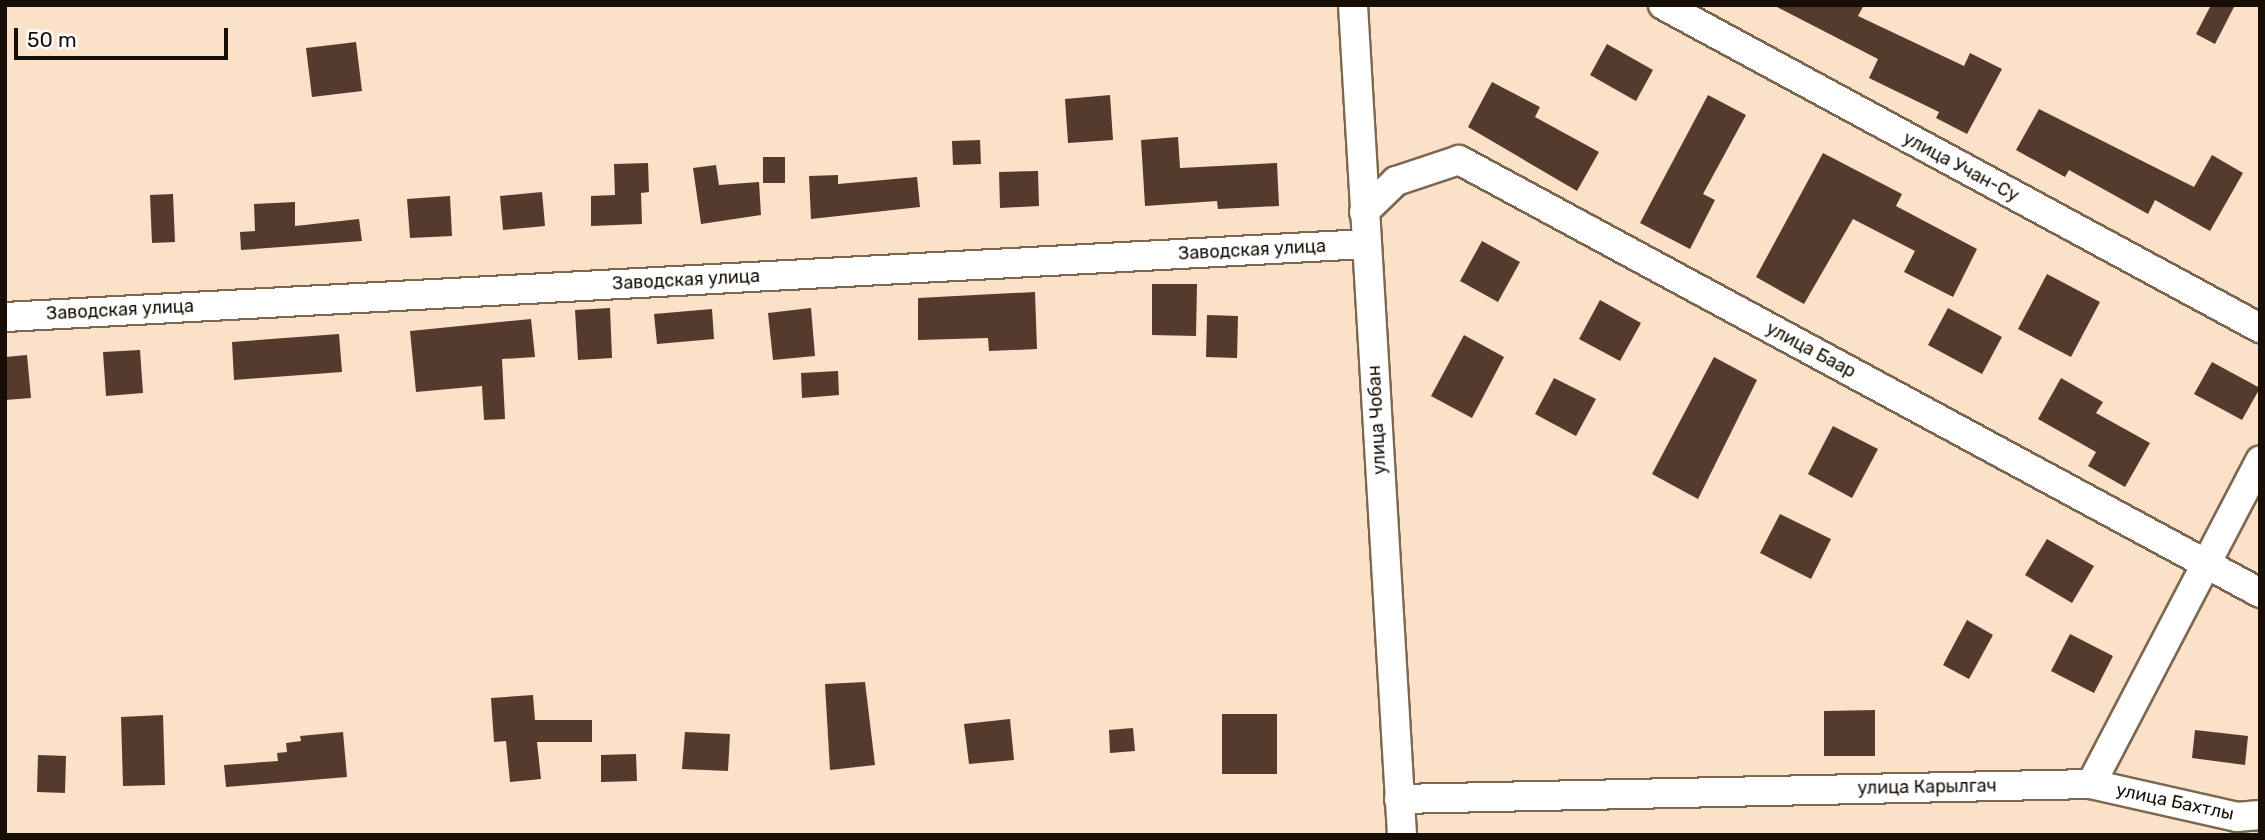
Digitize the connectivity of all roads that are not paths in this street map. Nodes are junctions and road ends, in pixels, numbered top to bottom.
1 (1353, 5) edge
2 (1663, 5) edge
3 (1364, 212) junction
4 (1366, 244) junction
5 (5, 317) edge
6 (2260, 328) edge
7 (2260, 461) edge
8 (2203, 562) junction
9 (2260, 593) edge
10 (2091, 784) junction
11 (1399, 799) junction
12 (2245, 822) edge
13 (1402, 835) edge

1 - 3 street, улица Чобан
2 - 6 street, улица Учан-Су
3 - 4 street, улица Чобан
3 - 8 street, улица Баар
4 - 5 street, Заводская улица
4 - 11 street, улица Чобан
7 - 8 street
8 - 9 street, улица Баар
8 - 10 street
10 - 11 street, улица Карылгач
10 - 12 street, улица Бахтлы
11 - 13 street, улица Чобан

